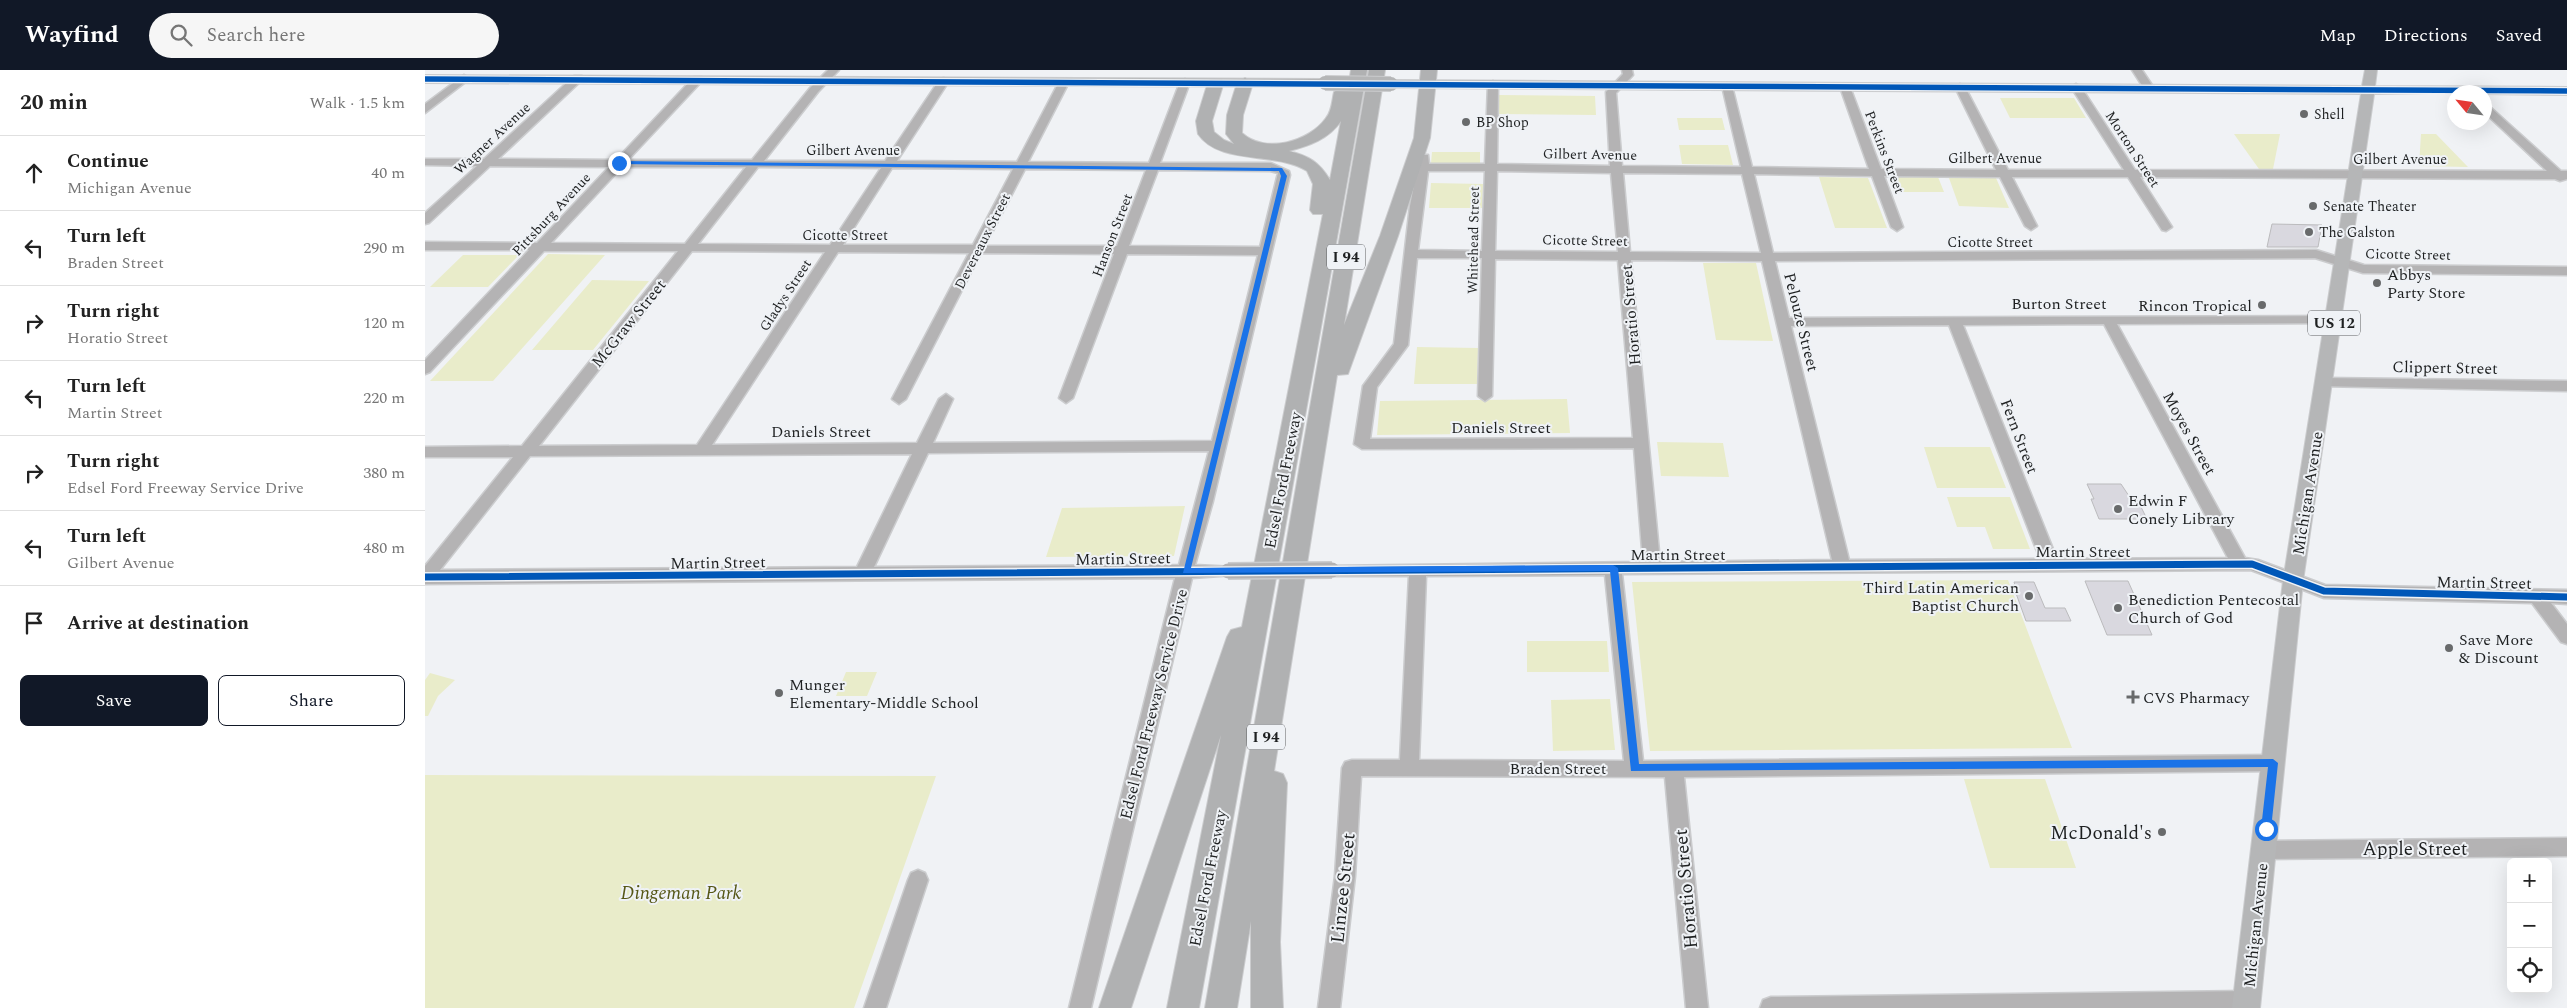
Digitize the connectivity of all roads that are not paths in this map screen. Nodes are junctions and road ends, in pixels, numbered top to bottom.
1 (834, 70) edge
2 (1347, 70) edge
3 (1359, 70) edge
4 (1377, 70) edge
5 (1627, 70) edge
6 (2137, 70) edge
7 (2371, 70) edge
8 (464, 78) junction
9 (578, 78) junction
10 (425, 79) edge
11 (698, 79) junction
12 (1426, 79) edge
13 (824, 80) junction
14 (944, 81) junction
15 (1064, 82) junction
16 (1185, 82) junction
17 (1216, 82) junction
18 (1245, 83) junction
19 (1493, 84) junction
20 (1617, 85) junction
21 (1727, 86) junction
22 (1845, 87) junction
23 (1960, 87) junction
24 (2076, 88) junction
25 (2149, 88) junction
26 (2369, 89) junction
27 (2567, 90) edge
28 (2447, 91) edge
29 (2492, 91) edge
30 (425, 110) edge
31 (2492, 114) edge
32 (1612, 118) joint
33 (1422, 138) junction
34 (425, 162) edge
35 (488, 162) junction
36 (619, 163) junction
37 (755, 164) junction
38 (888, 164) junction
39 (1021, 166) junction
40 (1154, 166) junction
41 (1423, 167) junction
42 (1490, 168) junction
43 (1280, 169) joint
44 (1616, 170) junction
45 (1747, 171) junction
46 (1876, 172) junction
47 (2004, 173) junction
48 (2131, 174) junction
49 (2356, 174) junction
50 (2562, 174) edge
51 (2567, 184) edge
52 (425, 220) edge
53 (2031, 226) dead end
54 (1897, 227) dead end
55 (2165, 227) dead end
56 (425, 246) edge
57 (540, 248) junction
58 (687, 249) junction
59 (832, 250) junction
60 (977, 250) junction
61 (1122, 251) junction
62 (1265, 251) junction
63 (1411, 254) junction
64 (1487, 254) junction
65 (1625, 256) junction
66 (1768, 257) junction
67 (2343, 263) junction
68 (2567, 271) edge
69 (2334, 318) junction
70 (2108, 320) junction
71 (1954, 321) junction
72 (1784, 322) junction
73 (1304, 359) junction
74 (425, 369) edge
75 (2324, 383) junction
76 (2567, 386) edge
77 (1485, 396) dead end
78 (946, 398) dead end
79 (1066, 398) dead end
80 (899, 400) dead end
81 (1640, 443) junction
82 (1315, 445) junction
83 (1218, 446) junction
84 (923, 448) junction
85 (701, 450) junction
86 (526, 451) junction
87 (425, 452) edge
88 (2240, 564) junction
89 (2051, 565) junction
90 (1842, 566) junction
91 (1613, 568) junction
92 (1652, 568) junction
93 (1417, 569) junction
94 (1186, 571) junction
95 (863, 573) junction
96 (425, 577) edge
97 (2293, 581) junction
98 (1261, 590) junction
99 (2537, 596) junction
100 (2567, 597) edge
101 (1287, 610) junction
102 (2567, 637) edge
103 (2273, 763) junction
104 (1352, 768) joint
105 (1634, 768) junction
106 (1409, 769) junction
107 (1674, 769) junction
108 (2567, 847) edge
109 (2264, 850) junction
110 (918, 880) dead end
111 (2246, 1005) edge
112 (875, 1008) edge
113 (1079, 1008) edge
114 (1115, 1008) edge
115 (1183, 1008) edge
116 (1221, 1008) edge
117 (1267, 1008) edge
118 (1329, 1008) edge
119 (1697, 1008) edge
120 (1771, 1008) edge

1 - 13 street, McGraw Street
2 - 18 highway
3 - 73 highway, Edsel Ford Freeway / I 94
4 - 82 highway, Edsel Ford Freeway / I 94
5 - 20 street, Horatio Street
6 - 25 street
7 - 26 main road, Michigan Avenue / US 12
8 - 9 main road
8 - 10 main road
8 - 30 street
9 - 11 main road
9 - 35 street, Wagner Avenue
11 - 13 main road
11 - 36 street, Pittsburg Avenue
12 - 18 main road, bridge
12 - 19 main road
12 - 33 highway
13 - 14 main road
13 - 37 street, McGraw Street
14 - 15 main road
14 - 38 street, Gladys Street
15 - 16 main road
15 - 39 street, Devereaux Street
16 - 17 main road
16 - 40 street, Hanson Street
17 - 18 main road
17 - 73 highway
19 - 20 main road
19 - 42 street, Whitehead Street
20 - 21 main road
20 - 32 street, Horatio Street
21 - 22 main road
21 - 45 street, Pelouze Street
22 - 23 main road
22 - 46 street, Perkins Street
23 - 24 main road
23 - 47 street
24 - 25 main road
24 - 48 street, Morton Street
25 - 26 main road
26 - 28 main road
26 - 49 main road, Michigan Avenue / US 12
27 - 29 main road
31 - 50 street
32 - 44 street, Horatio Street
33 - 41 street
33 - 82 highway
34 - 35 street, Gilbert Avenue
35 - 36 street, Gilbert Avenue
35 - 52 street, Wagner Avenue
36 - 37 street, Gilbert Avenue
36 - 57 street, Pittsburg Avenue
37 - 38 street, Gilbert Avenue
37 - 58 street, McGraw Street
38 - 39 street, Gilbert Avenue
38 - 59 street, Gladys Street
39 - 40 street, Gilbert Avenue
39 - 60 street, Devereaux Street
40 - 43 street, Gilbert Avenue
40 - 61 street, Hanson Street
41 - 42 street, Gilbert Avenue
41 - 63 street
42 - 44 street, Gilbert Avenue
42 - 64 street, Whitehead Street
43 - 62 street, Edsel Ford Freeway Service Drive
44 - 45 street, Gilbert Avenue
44 - 65 street, Horatio Street
45 - 46 street, Gilbert Avenue
45 - 66 street, Pelouze Street
46 - 47 street, Gilbert Avenue
46 - 54 street, Perkins Street
47 - 48 street, Gilbert Avenue
47 - 53 street
48 - 49 street, Gilbert Avenue
48 - 55 street, Morton Street
49 - 50 street, Gilbert Avenue
49 - 67 main road, Michigan Avenue / US 12
50 - 51 street
56 - 57 street, Cicotte Street
57 - 58 street, Cicotte Street
57 - 74 street, Pittsburg Avenue
58 - 59 street, Cicotte Street
58 - 86 street, McGraw Street
59 - 60 street, Cicotte Street
59 - 85 street, Gladys Street
60 - 61 street, Cicotte Street
60 - 80 street, Devereaux Street
61 - 62 street, Cicotte Street
61 - 79 street, Hanson Street
62 - 83 street, Edsel Ford Freeway Service Drive
63 - 64 street, Cicotte Street
63 - 81 street, Daniels Street
64 - 65 street, Cicotte Street
64 - 77 street, Whitehead Street
65 - 66 street, Cicotte Street
65 - 81 street, Horatio Street
66 - 67 street, Cicotte Street
66 - 72 street, Pelouze Street
67 - 68 street, Cicotte Street
67 - 69 main road, Michigan Avenue / US 12
69 - 70 street, Burton Street
69 - 75 main road, Michigan Avenue / US 12
70 - 71 street, Burton Street
70 - 88 street, Moyes Street
71 - 72 street, Burton Street
71 - 89 street, Fern Street
72 - 90 street, Pelouze Street
73 - 98 highway, Edsel Ford Freeway / I 94
75 - 76 street, Clippert Street
75 - 97 main road, Michigan Avenue / US 12
78 - 84 street
81 - 92 street, Horatio Street
82 - 101 highway, Edsel Ford Freeway / I 94
83 - 84 street, Daniels Street
83 - 94 street, Edsel Ford Freeway Service Drive
84 - 85 street, Daniels Street
84 - 95 street
85 - 86 street, Daniels Street
86 - 87 street, Daniels Street
86 - 96 street, McGraw Street
88 - 89 street, Martin Street
88 - 97 street, Martin Street
89 - 90 street, Martin Street
90 - 92 street, Martin Street
91 - 92 street, Martin Street
91 - 93 street, Martin Street
91 - 105 street
93 - 94 street, Martin Street, bridge
93 - 106 street
94 - 95 street, Martin Street
94 - 113 street, Edsel Ford Freeway Service Drive
95 - 96 street, Martin Street
97 - 99 street, Martin Street
97 - 103 main road, Michigan Avenue / US 12
98 - 114 highway
98 - 115 highway, Edsel Ford Freeway / I 94
99 - 100 street, Martin Street
99 - 102 street
101 - 116 highway, Edsel Ford Freeway / I 94
101 - 117 highway
103 - 107 street, Braden Street
103 - 109 main road, Michigan Avenue / US 12
104 - 106 street, Braden Street
104 - 118 street, Linzee Street
105 - 106 street, Braden Street
105 - 107 street, Braden Street
107 - 119 street, Horatio Street
108 - 109 street, Apple Street
109 - 111 main road, Michigan Avenue / US 12
110 - 112 street
111 - 120 street

